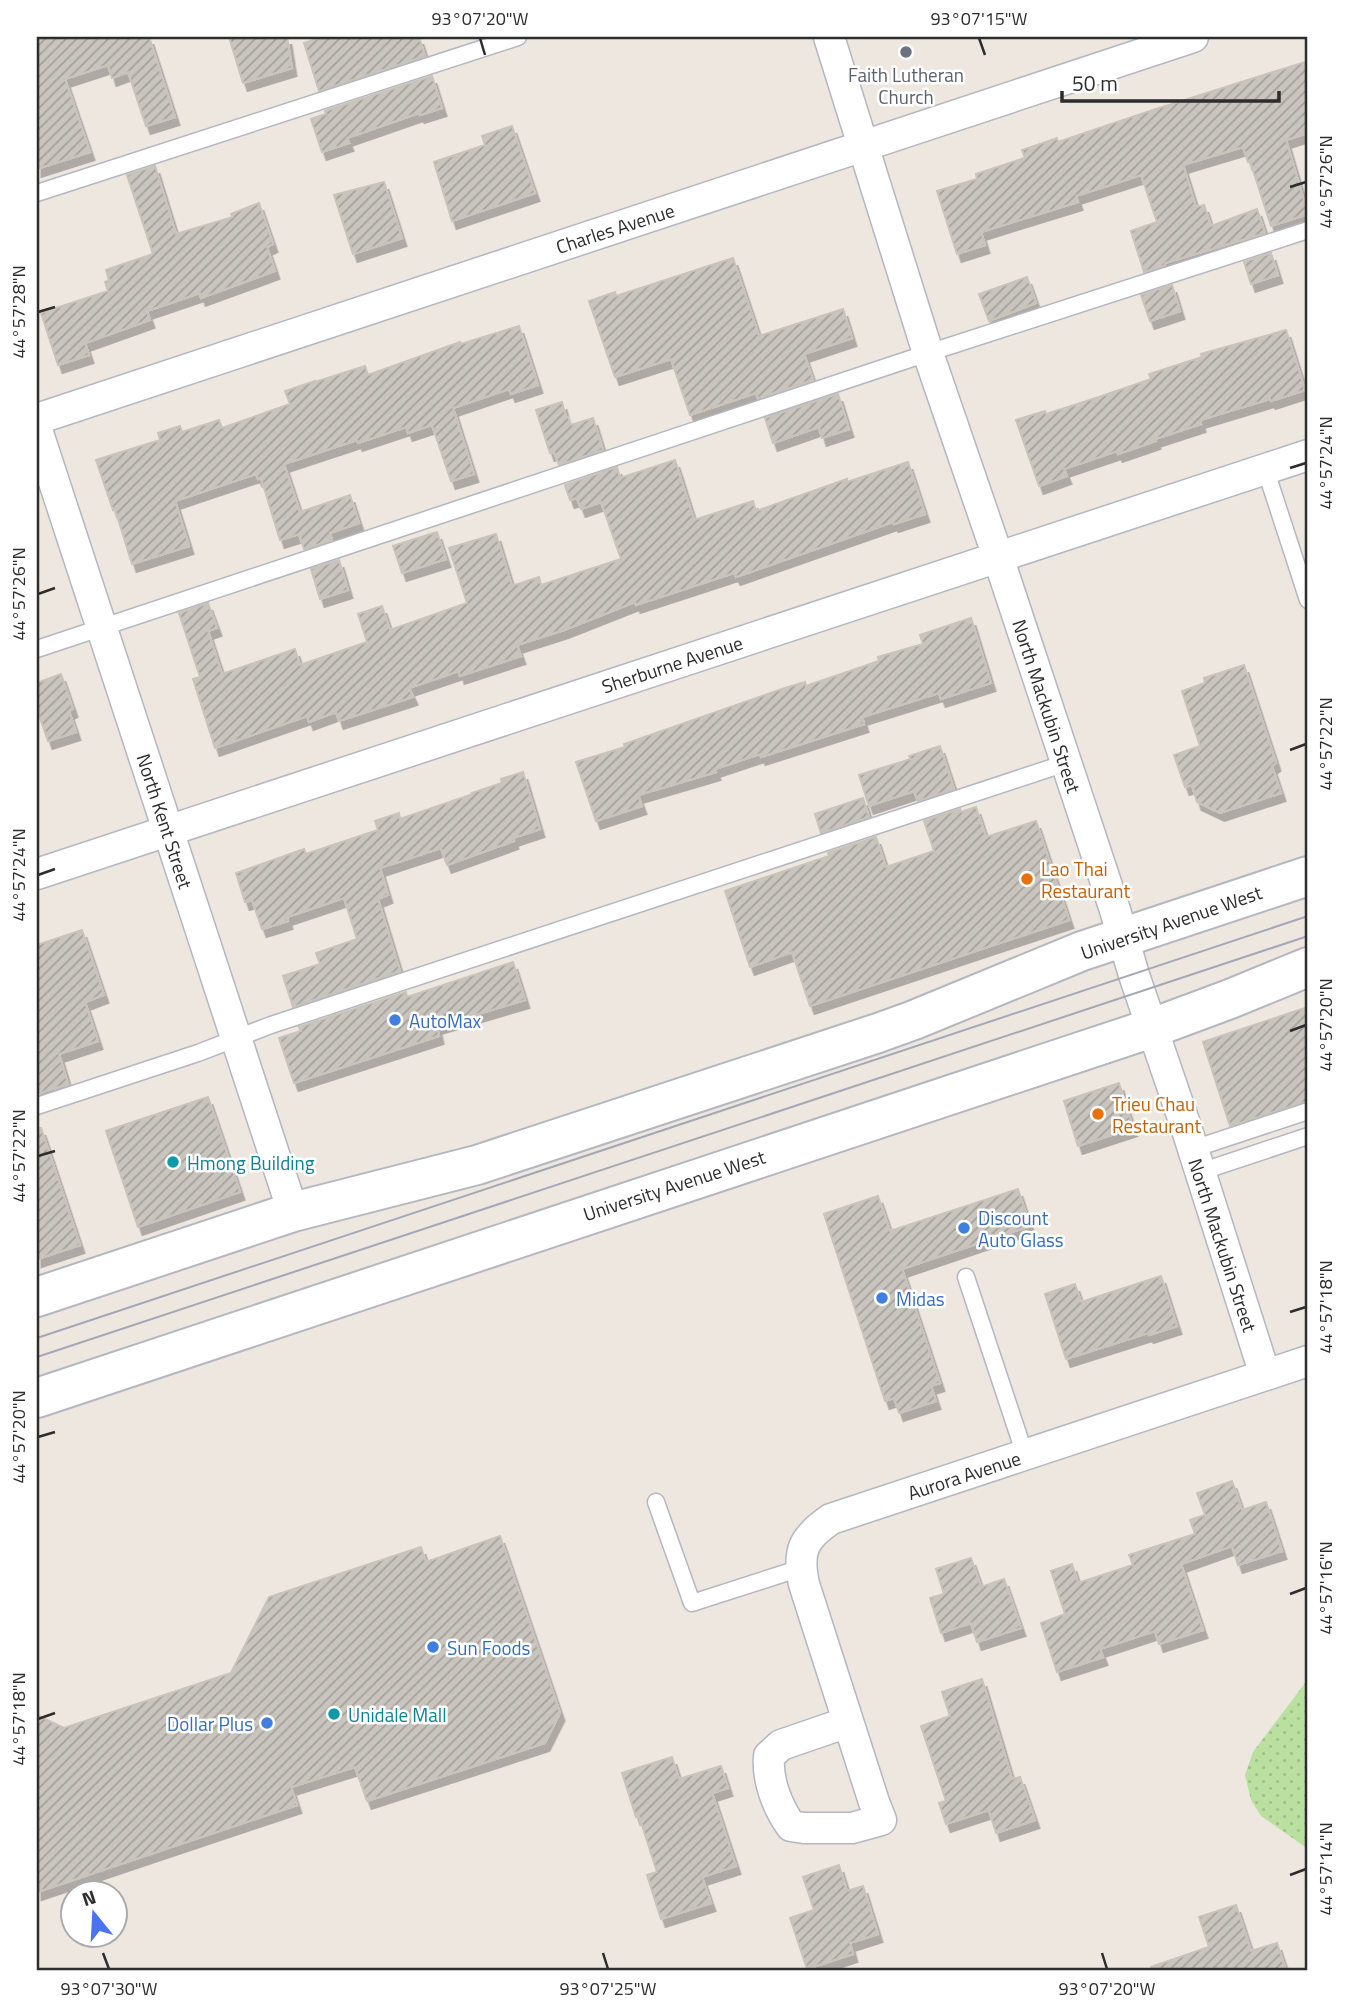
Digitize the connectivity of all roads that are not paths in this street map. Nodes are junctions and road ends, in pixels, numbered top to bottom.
1 (518, 37) edge
2 (829, 37) edge
3 (1193, 37) edge
4 (864, 146) junction
5 (37, 193) edge
6 (1308, 230) edge
7 (928, 353) junction
8 (37, 419) edge
9 (37, 430) edge
10 (1308, 455) edge
11 (1265, 468) junction
12 (998, 557) junction
13 (1308, 600) edge
14 (100, 627) junction
15 (37, 649) edge
16 (1066, 763) junction
17 (168, 830) junction
18 (37, 874) edge
19 (1308, 876) edge
20 (1124, 937) junction
21 (1308, 967) edge
22 (1152, 1028) junction
23 (236, 1038) junction
24 (37, 1106) edge
25 (1308, 1111) edge
26 (1308, 1136) edge
27 (1196, 1160) junction
28 (293, 1212) junction
29 (966, 1277) dead end
30 (37, 1297) edge
31 (1308, 1361) edge
32 (1265, 1375) junction
33 (37, 1398) edge
34 (1025, 1455) junction
35 (656, 1502) dead end
36 (800, 1568) junction
37 (848, 1722) dead end

1 - 5 lane
2 - 4 street, North Mackubin Street
3 - 4 street, Charles Avenue
4 - 7 street, North Mackubin Street
4 - 8 street, Charles Avenue
6 - 7 lane
7 - 12 street, North Mackubin Street
7 - 14 lane
9 - 14 street, North Kent Street
10 - 11 street, Sherburne Avenue
11 - 12 street, Sherburne Avenue
11 - 13 lane
12 - 16 street, North Mackubin Street
12 - 17 street, Sherburne Avenue
14 - 15 lane
14 - 17 street, North Kent Street
16 - 20 street, North Mackubin Street
16 - 23 lane
17 - 18 street, Sherburne Avenue
17 - 23 street, North Kent Street
19 - 20 main road, University Avenue West
20 - 22 street, North Mackubin Street
20 - 28 main road, University Avenue West
21 - 22 main road, University Avenue West
22 - 27 street, North Mackubin Street
22 - 33 main road, University Avenue West
23 - 24 lane
23 - 28 street, North Kent Street
25 - 27 lane
26 - 27 lane
27 - 32 street, North Mackubin Street
28 - 30 main road, University Avenue West
29 - 34 lane
31 - 32 street, Aurora Avenue
32 - 34 street, Aurora Avenue
34 - 36 street, Aurora Avenue
35 - 36 lane
36 - 37 street

